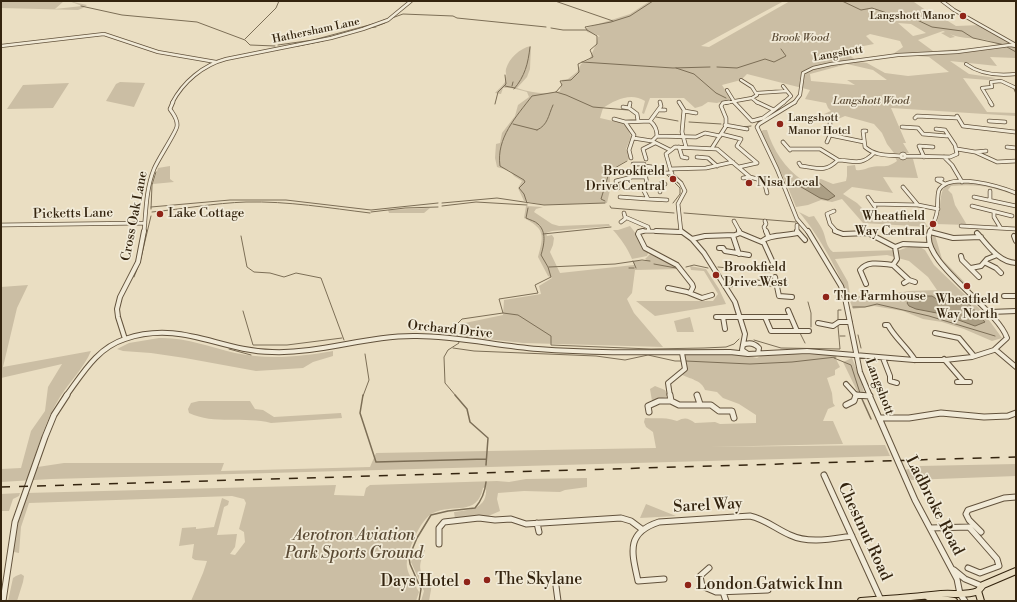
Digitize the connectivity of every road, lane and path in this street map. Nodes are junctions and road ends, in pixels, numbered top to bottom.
1 (411, 1) edge
2 (942, 1) edge
3 (1016, 45) edge
4 (1, 46) edge
5 (217, 62) junction
6 (966, 64) dead end
7 (975, 70) junction
8 (970, 72) dead end
9 (1016, 74) edge
10 (740, 80) dead end
11 (783, 86) dead end
12 (1014, 87) edge
13 (727, 90) dead end
14 (787, 92) junction
15 (757, 93) junction
16 (752, 98) junction
17 (732, 100) junction
18 (660, 102) dead end
19 (679, 102) dead end
20 (993, 103) dead end
21 (630, 104) dead end
22 (623, 107) dead end
23 (629, 108) junction
24 (659, 110) junction
25 (665, 110) dead end
26 (774, 110) junction
27 (684, 111) junction
28 (696, 113) dead end
29 (914, 113) dead end
30 (614, 119) dead end
31 (835, 120) dead end
32 (638, 121) junction
33 (990, 121) dead end
34 (625, 122) junction
35 (650, 122) junction
36 (998, 122) junction
37 (1005, 122) dead end
38 (725, 125) junction
39 (903, 126) dead end
40 (747, 129) dead end
41 (936, 129) dead end
42 (993, 129) junction
43 (1002, 129) junction
44 (858, 130) dead end
45 (1016, 132) edge
46 (996, 134) dead end
47 (721, 135) junction
48 (657, 136) junction
49 (831, 136) junction
50 (947, 136) junction
51 (683, 137) junction
52 (633, 138) junction
53 (654, 142) junction
54 (783, 142) dead end
55 (827, 142) dead end
56 (864, 142) junction
57 (679, 147) junction
58 (686, 147) junction
59 (933, 147) dead end
60 (1006, 147) dead end
61 (712, 148) junction
62 (1015, 148) edge
63 (957, 149) junction
64 (670, 150) junction
65 (986, 151) dead end
66 (975, 152) junction
67 (1016, 152) edge
68 (874, 153) junction
69 (697, 157) dead end
70 (924, 157) junction
71 (944, 157) junction
72 (632, 158) dead end
73 (687, 158) dead end
74 (646, 159) dead end
75 (838, 160) junction
76 (733, 162) junction
77 (1016, 162) edge
78 (799, 163) dead end
79 (633, 164) dead end
80 (645, 166) junction
81 (717, 166) junction
82 (652, 167) dead end
83 (739, 167) junction
84 (670, 169) junction
85 (672, 174) junction
86 (645, 175) junction
87 (750, 177) junction
88 (743, 178) dead end
89 (754, 178) junction
90 (764, 181) junction
91 (940, 181) dead end
92 (662, 182) dead end
93 (962, 182) junction
94 (771, 183) dead end
95 (945, 184) junction
96 (756, 185) dead end
97 (645, 186) junction
98 (660, 187) junction
99 (898, 187) dead end
100 (618, 188) dead end
101 (990, 191) dead end
102 (660, 192) dead end
103 (767, 193) dead end
104 (1016, 193) edge
105 (620, 197) dead end
106 (868, 197) dead end
107 (974, 197) dead end
108 (648, 199) junction
109 (667, 200) dead end
110 (990, 200) junction
111 (918, 205) junction
112 (972, 206) dead end
113 (1016, 206) edge
114 (938, 209) junction
115 (834, 211) dead end
116 (994, 212) junction
117 (1012, 216) dead end
118 (642, 218) dead end
119 (734, 221) dead end
120 (765, 221) dead end
121 (621, 222) dead end
122 (637, 222) junction
123 (145, 223) junction
124 (797, 224) dead end
125 (1, 225) edge
126 (961, 226) dead end
127 (1000, 227) junction
128 (1016, 230) edge
129 (649, 231) junction
130 (682, 232) junction
131 (930, 232) junction
132 (740, 233) junction
133 (797, 233) junction
134 (977, 233) dead end
135 (733, 236) junction
136 (768, 236) junction
137 (1016, 236) edge
138 (981, 237) junction
139 (692, 239) junction
140 (805, 240) dead end
141 (762, 241) junction
142 (1016, 241) edge
143 (928, 245) junction
144 (895, 247) junction
145 (719, 248) dead end
146 (739, 254) junction
147 (749, 255) dead end
148 (997, 255) junction
149 (961, 256) dead end
150 (986, 263) junction
151 (1016, 263) edge
152 (774, 264) dead end
153 (893, 264) junction
154 (971, 268) junction
155 (1001, 273) dead end
156 (775, 277) dead end
157 (979, 277) dead end
158 (915, 282) dead end
159 (778, 284) junction
160 (866, 284) dead end
161 (725, 285) junction
162 (668, 288) dead end
163 (690, 293) junction
164 (712, 295) dead end
165 (1004, 296) dead end
166 (792, 297) dead end
167 (1015, 297) edge
168 (788, 310) dead end
169 (1016, 311) edge
170 (990, 312) junction
171 (716, 317) dead end
172 (723, 317) junction
173 (740, 317) junction
174 (765, 317) junction
175 (791, 317) junction
176 (850, 322) junction
177 (818, 323) dead end
178 (888, 325) dead end
179 (725, 329) dead end
180 (797, 331) junction
181 (809, 331) dead end
182 (934, 333) dead end
183 (745, 334) junction
184 (125, 339) junction
185 (756, 345) junction
186 (743, 346) junction
187 (996, 350) junction
188 (730, 352) junction
189 (778, 352) junction
190 (758, 353) junction
191 (748, 354) junction
192 (855, 354) junction
193 (683, 355) junction
194 (974, 356) junction
195 (883, 358) junction
196 (944, 359) junction
197 (915, 360) junction
198 (1016, 367) edge
199 (963, 381) junction
200 (957, 382) dead end
201 (970, 382) dead end
202 (897, 383) dead end
203 (846, 384) dead end
204 (697, 395) dead end
205 (856, 395) junction
206 (870, 396) junction
207 (671, 401) junction
208 (700, 404) junction
209 (846, 405) dead end
210 (732, 411) junction
211 (737, 411) dead end
212 (649, 412) dead end
213 (1016, 413) edge
214 (734, 418) dead end
215 (879, 418) junction
216 (894, 454) joint
217 (824, 475) dead end
218 (1016, 497) edge
219 (537, 523) junction
220 (930, 528) junction
221 (642, 530) junction
222 (538, 532) dead end
223 (981, 532) dead end
224 (852, 536) junction
225 (439, 544) dead end
226 (710, 568) dead end
227 (968, 568) dead end
228 (952, 569) junction
229 (1016, 571) edge
230 (664, 580) dead end
231 (556, 586) dead end
232 (980, 589) junction
233 (768, 590) dead end
234 (723, 592) junction
235 (960, 594) junction
236 (923, 597) junction
237 (881, 600) junction
238 (3, 601) edge
239 (558, 601) edge
240 (726, 601) edge
241 (861, 601) edge
242 (954, 601) edge
243 (965, 601) edge
244 (981, 601) edge

1 - 5 street, Hathersham Lane
2 - 3 street
3 - 176 street, Langshott
4 - 5 street
5 - 123 street, Cross Oak Lane
6 - 7 street
7 - 8 street
7 - 9 street
10 - 15 street
11 - 14 street
12 - 20 street
13 - 17 street
14 - 15 street
14 - 26 street
15 - 16 street
16 - 17 street
16 - 26 street
17 - 26 street
17 - 38 street
18 - 24 street
19 - 27 street
21 - 23 street
22 - 23 street
23 - 32 street
24 - 25 street
24 - 35 street
27 - 28 street
27 - 51 street
29 - 42 street
30 - 34 street
31 - 49 street
32 - 34 street
32 - 35 street
33 - 36 street
34 - 52 street
35 - 48 street
36 - 37 street
36 - 43 street
38 - 40 street
38 - 47 street
39 - 50 street
41 - 50 street
42 - 43 street
42 - 46 street
43 - 45 street
44 - 56 street
47 - 51 street
47 - 61 street
47 - 83 street
48 - 51 street
48 - 53 street
49 - 55 street
49 - 56 street
50 - 63 street
51 - 58 street
52 - 53 street
52 - 72 street
53 - 64 street
53 - 74 street
54 - 75 street
56 - 68 street
57 - 58 street
57 - 64 street
57 - 73 street
58 - 61 street
59 - 70 street
60 - 62 street
61 - 76 street
62 - 67 street
63 - 66 street
63 - 71 street
64 - 84 street
65 - 66 street
66 - 77 street
68 - 70 street
68 - 75 street
69 - 81 street
70 - 71 street
71 - 93 street
75 - 78 street
76 - 81 street
76 - 83 street
79 - 80 street
80 - 82 street
80 - 86 street
81 - 84 street
83 - 87 street
84 - 85 street
85 - 86 street
85 - 130 street
86 - 97 street
86 - 100 street
87 - 88 street
87 - 89 street
89 - 90 street
89 - 96 street
90 - 94 street
90 - 103 street
91 - 95 street
92 - 98 street
93 - 95 street
93 - 104 street
95 - 114 street
97 - 98 street
97 - 108 street
98 - 102 street
99 - 111 street
101 - 110 street
105 - 108 street
106 - 111 street
107 - 110 street
108 - 109 street
110 - 113 street
111 - 114 street
112 - 116 street
114 - 131 street
115 - 144 street
116 - 117 street
116 - 127 street
118 - 122 street
119 - 132 street
120 - 136 street
121 - 122 street
122 - 129 street
123 - 125 street, Picketts Lane
123 - 184 street, Cross Oak Lane
124 - 133 street
126 - 127 street
127 - 128 street
129 - 130 street
129 - 163 street
130 - 139 street
131 - 138 street
131 - 143 street
132 - 135 street
132 - 141 street
133 - 136 street
133 - 140 street
134 - 138 street
135 - 139 street
135 - 146 street
136 - 141 street
137 - 142 street
138 - 148 street
139 - 161 street
141 - 152 street
143 - 144 street
143 - 170 street
144 - 153 street
145 - 146 street
146 - 147 street
148 - 150 street
148 - 151 street
149 - 154 street
150 - 154 street
150 - 155 street
153 - 158 street
153 - 160 street
154 - 157 street
156 - 159 street
159 - 161 street
159 - 166 street
161 - 173 street
162 - 163 street
163 - 164 street
165 - 167 street
168 - 175 street
169 - 170 street
170 - 187 street
171 - 172 street
172 - 173 street
172 - 179 street
173 - 174 street
173 - 183 street
174 - 175 street
174 - 180 street
175 - 180 street
176 - 177 street
176 - 192 street, Langshott
178 - 197 street
180 - 181 street
182 - 194 street
183 - 185 street
183 - 186 street
184 - 193 street, Orchard Drive
184 - 238 street
185 - 186 street
185 - 189 street
185 - 190 street
186 - 188 street
186 - 191 street
187 - 194 street
187 - 198 street
188 - 191 street
188 - 193 street, Orchard Drive
189 - 190 street
189 - 192 street
190 - 191 street
192 - 195 street
192 - 206 street, Langshott
193 - 207 street
194 - 196 street
195 - 197 street
195 - 202 street
196 - 197 street
196 - 199 street
199 - 200 street
199 - 201 street
203 - 205 street
204 - 208 street
205 - 206 street
205 - 209 street
206 - 215 street, Langshott
207 - 208 street
207 - 212 street
208 - 210 street
210 - 211 street
210 - 214 street
213 - 215 street
215 - 216 street, Langshott
216 - 220 street, Ladbroke Road
217 - 224 street, Chestnut Road
218 - 223 street
219 - 221 street
219 - 222 street
219 - 225 street
220 - 227 street
220 - 228 street, Ladbroke Road
221 - 224 street, Sarel Way
221 - 230 street
224 - 237 street, Chestnut Road
226 - 234 street
228 - 232 street, Ladbroke Road
228 - 235 street, Ladbroke Road
229 - 232 main road
231 - 239 street
232 - 235 main road
232 - 244 main road
233 - 234 street
234 - 240 street
235 - 236 main road
235 - 243 street, Ladbroke Road
236 - 237 main road
236 - 242 main road
237 - 241 main road

